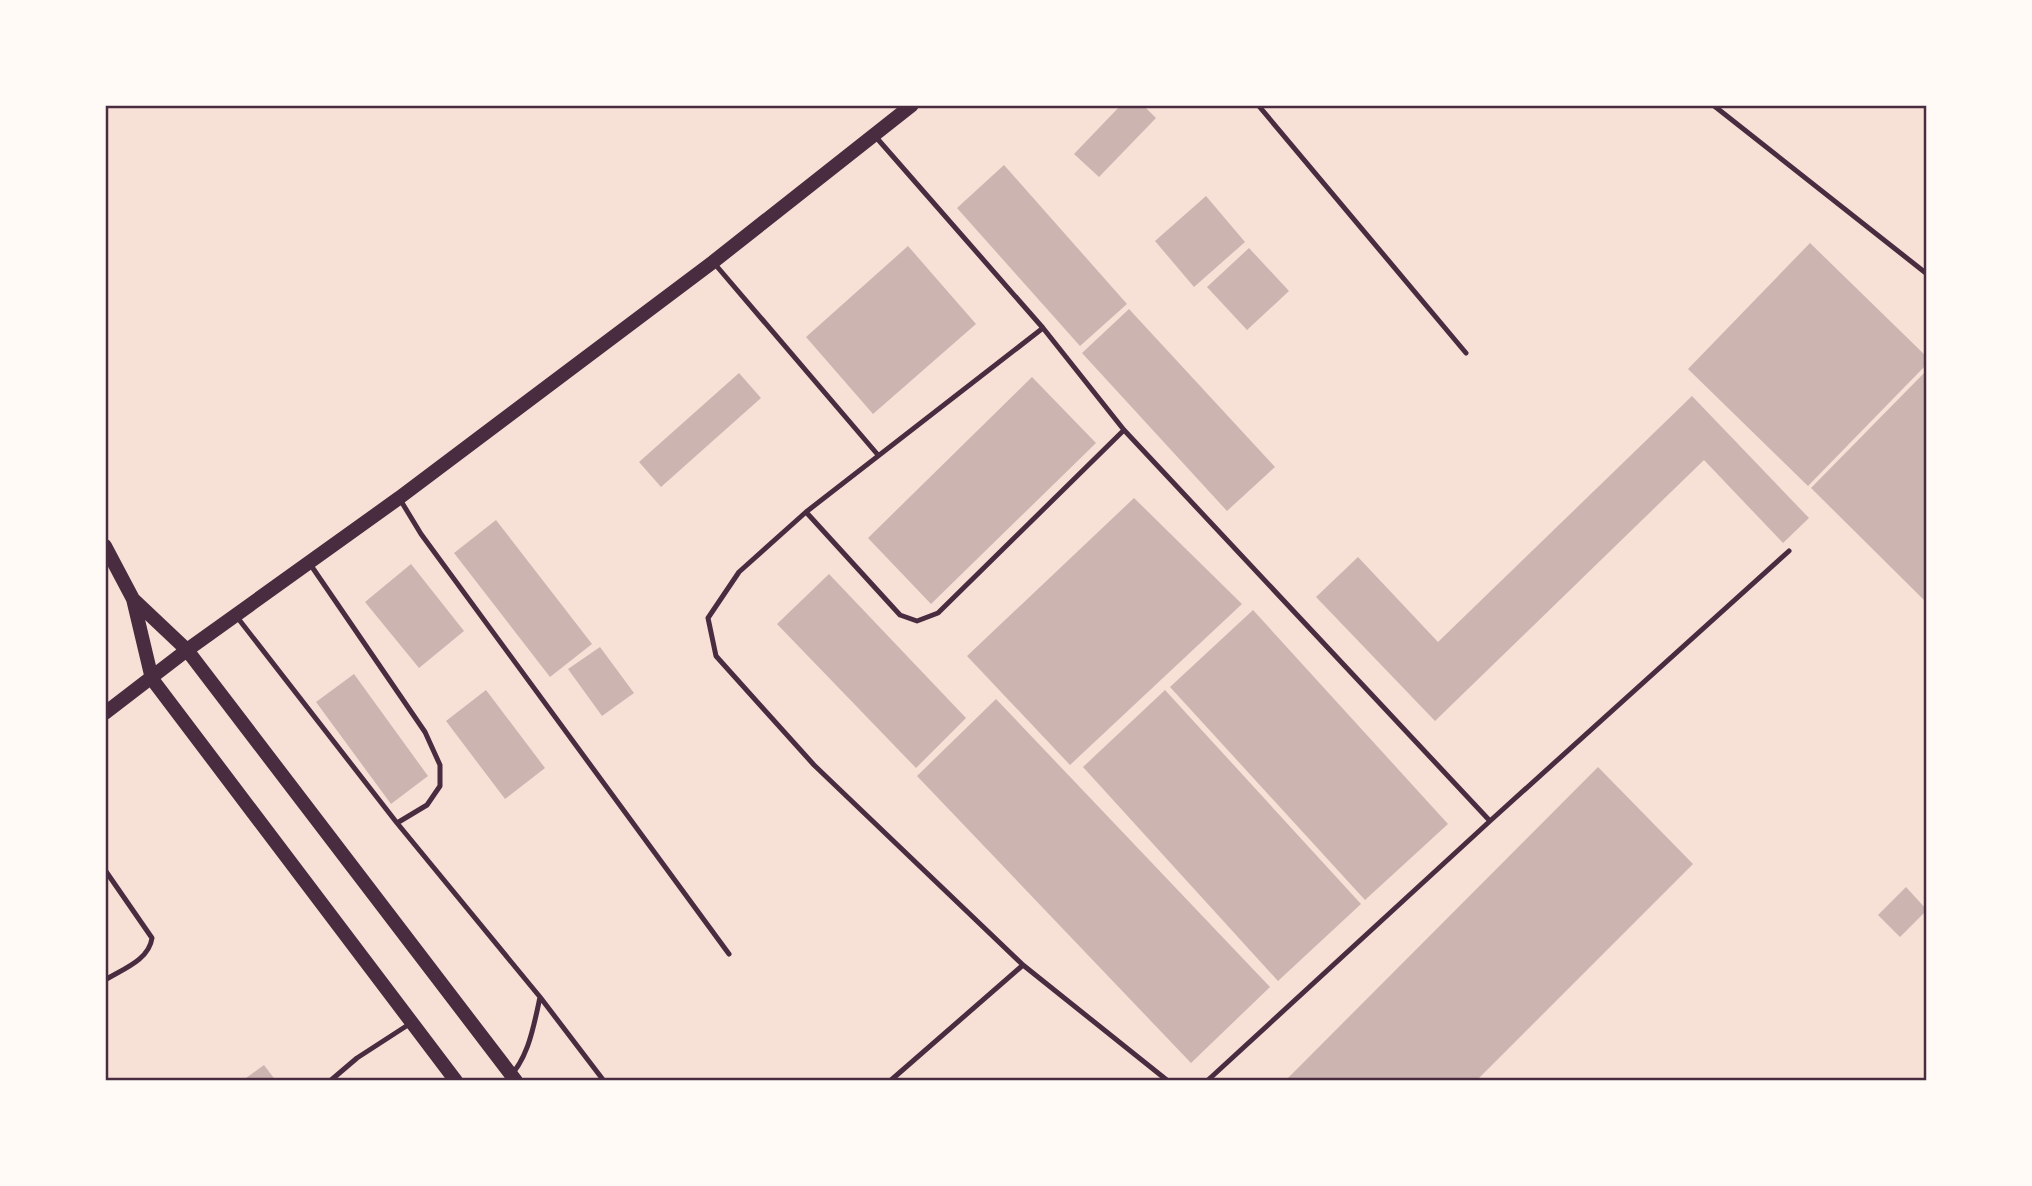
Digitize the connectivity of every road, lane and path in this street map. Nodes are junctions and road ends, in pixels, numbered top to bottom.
1 (912, 105) edge
2 (1258, 105) edge
3 (1713, 105) edge
4 (1727, 105) edge
5 (1721, 112) junction
6 (875, 135) junction
7 (713, 262) junction
8 (1927, 274) edge
9 (1043, 328) junction
10 (1466, 353) dead end
11 (1124, 430) junction
12 (878, 455) junction
13 (399, 498) junction
14 (806, 513) junction
15 (105, 546) edge
16 (1789, 551) dead end
17 (309, 562) junction
18 (133, 599) junction
19 (236, 615) junction
20 (187, 650) junction
21 (152, 679) junction
22 (105, 713) edge
23 (1490, 821) junction
24 (397, 823) junction
25 (105, 870) edge
26 (729, 954) dead end
27 (1023, 965) junction
28 (105, 980) edge
29 (540, 997) junction
30 (411, 1023) junction
31 (511, 1079) edge
32 (330, 1081) edge
33 (456, 1081) edge
34 (604, 1081) edge
35 (890, 1081) edge
36 (1168, 1081) edge
37 (1207, 1081) edge

1 - 6 main road
2 - 10 lane
3 - 5 lane
4 - 5 lane
5 - 8 lane
6 - 7 main road
6 - 9 lane
7 - 12 lane
7 - 13 main road
9 - 11 lane
9 - 12 lane
11 - 14 lane
11 - 23 lane
12 - 14 lane
13 - 17 main road
13 - 26 lane
14 - 27 lane
15 - 18 main road
16 - 23 lane
17 - 19 main road
17 - 24 lane
18 - 20 main road
18 - 21 main road
19 - 20 main road
19 - 24 lane
20 - 21 main road
20 - 31 main road
21 - 22 main road
21 - 30 main road
23 - 37 lane
24 - 29 lane
25 - 28 lane
27 - 35 lane
27 - 36 lane
29 - 31 lane
29 - 34 lane
30 - 32 lane
30 - 33 main road

